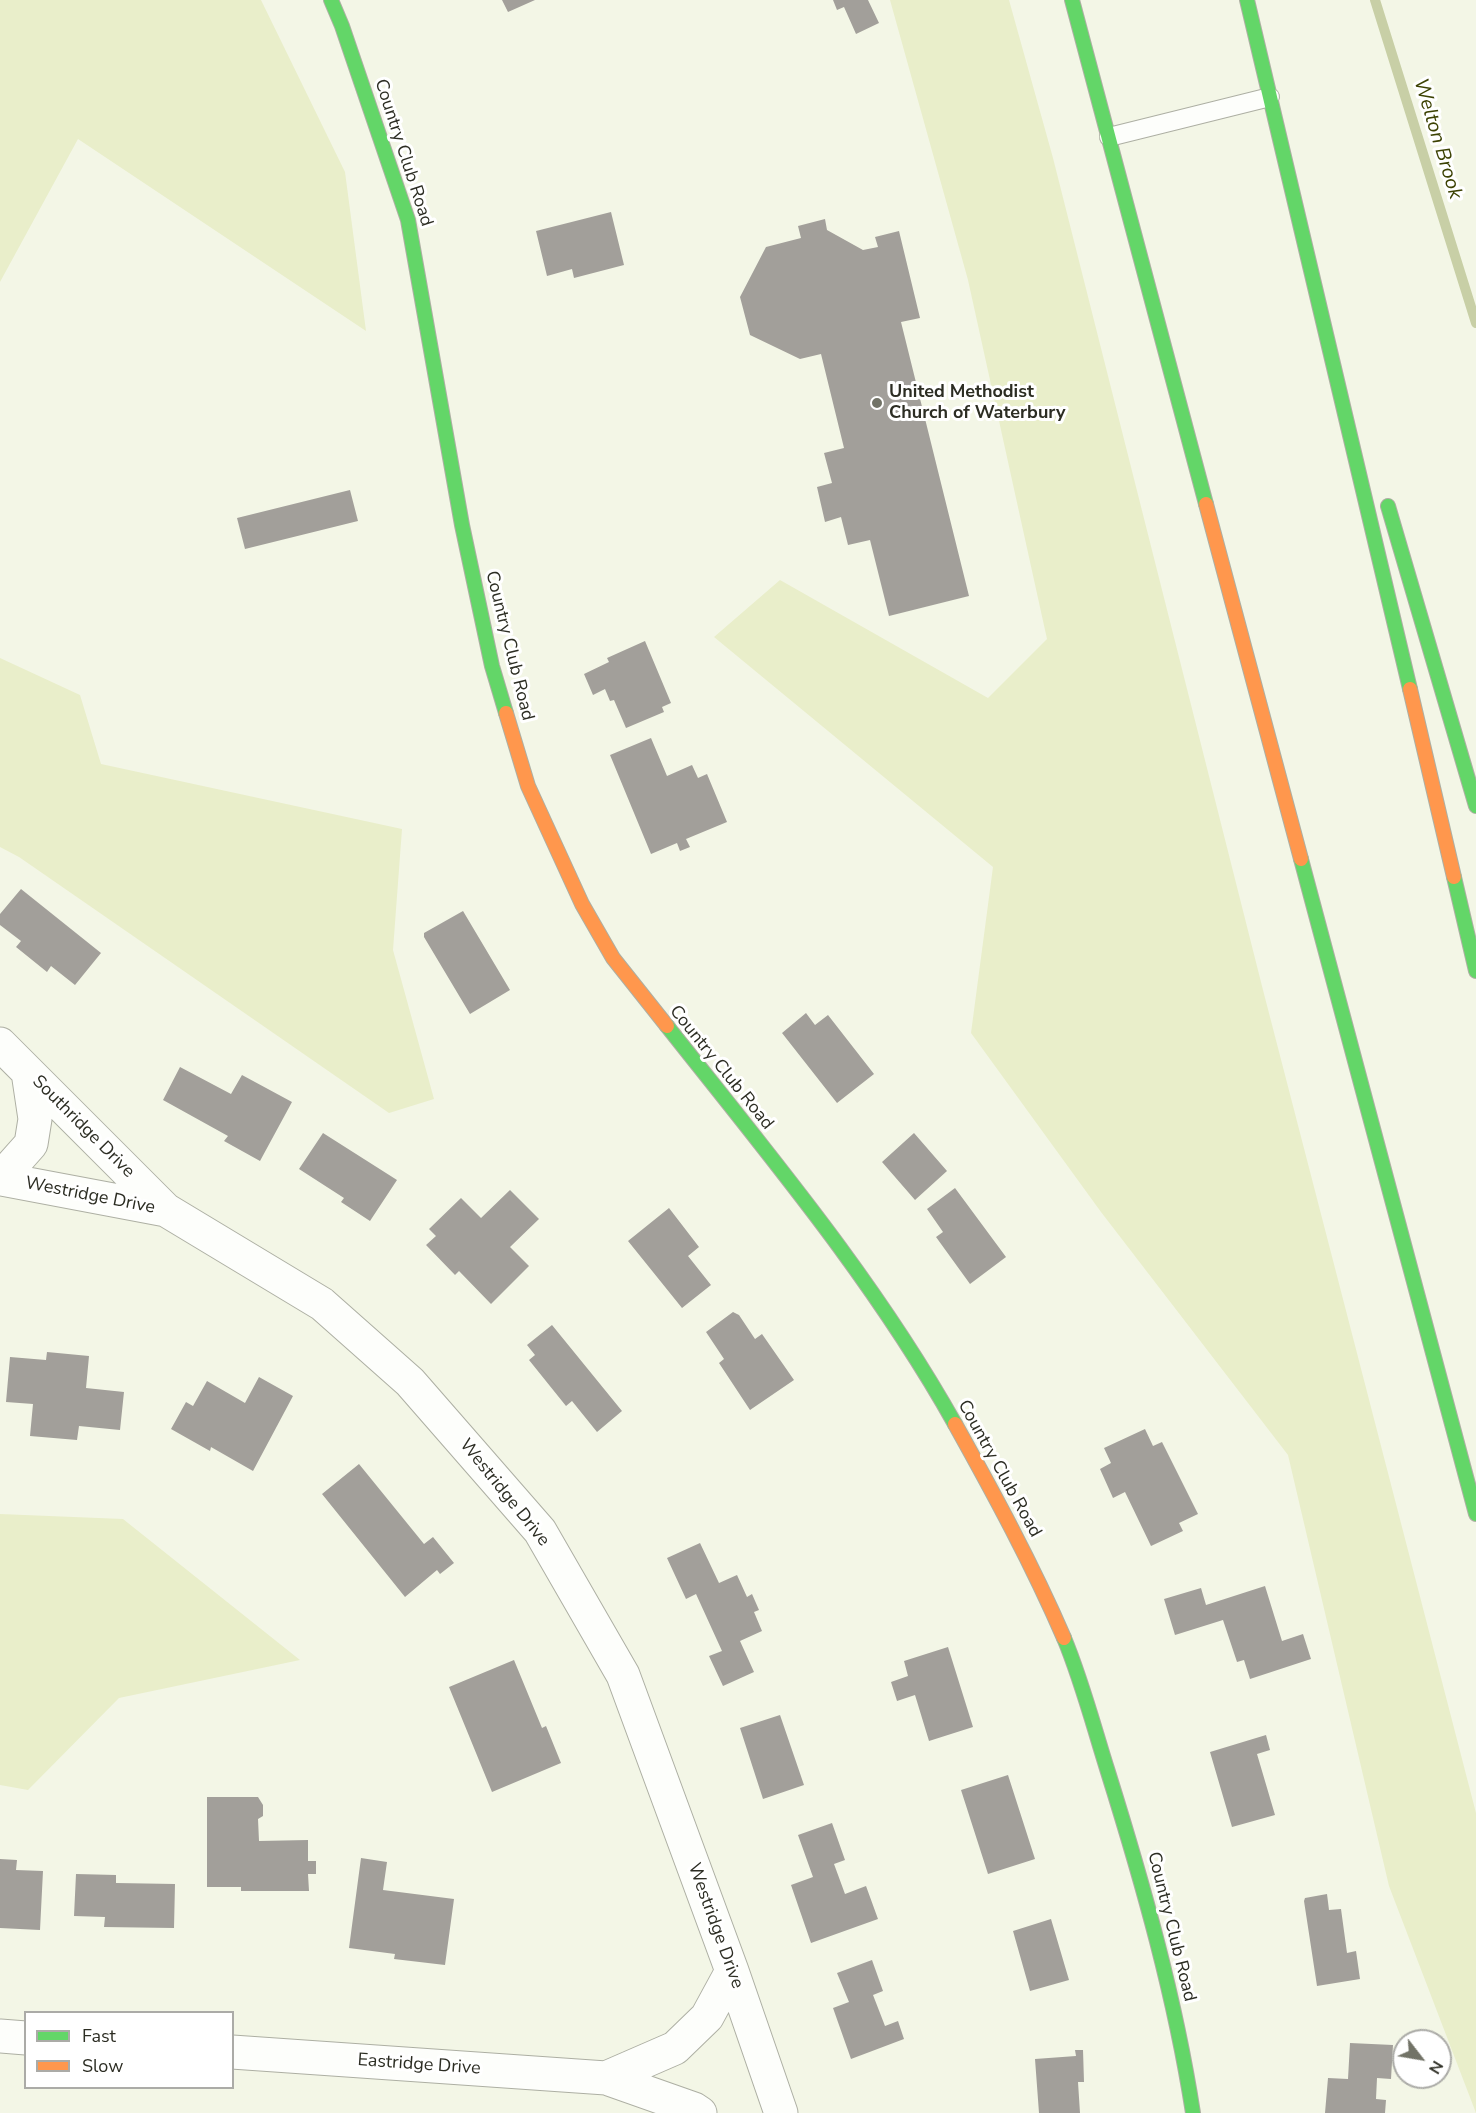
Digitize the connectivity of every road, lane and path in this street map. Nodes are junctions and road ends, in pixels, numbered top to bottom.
1 (331, 0) edge
2 (1072, 0) edge
3 (1247, 0) edge
4 (1270, 96) junction
5 (1109, 137) junction
6 (1349, 373) dead end
7 (1383, 488) dead end
8 (1476, 806) edge
9 (1476, 971) edge
10 (0, 1044) edge
11 (28, 1072) junction
12 (1, 1179) edge
13 (166, 1210) junction
14 (1476, 1514) edge
15 (732, 1971) junction
16 (0, 2036) edge
17 (24, 2037) edge
18 (234, 2052) edge
19 (606, 2078) junction
20 (700, 2113) edge
21 (781, 2113) edge
22 (1193, 2113) edge

1 - 22 main road, Country Club Road
2 - 5 main road
3 - 4 main road
4 - 5 lane
4 - 6 main road
4 - 9 main road
5 - 14 main road
7 - 8 main road
10 - 11 street, Southridge Drive
11 - 12 street, Westridge Drive
11 - 13 street, Southridge Drive
12 - 13 street, Westridge Drive
13 - 15 street, Westridge Drive
15 - 19 street, Eastridge Drive
15 - 21 street, Westridge Drive
16 - 17 street
18 - 19 street, Eastridge Drive
19 - 20 street, Eastridge Drive

